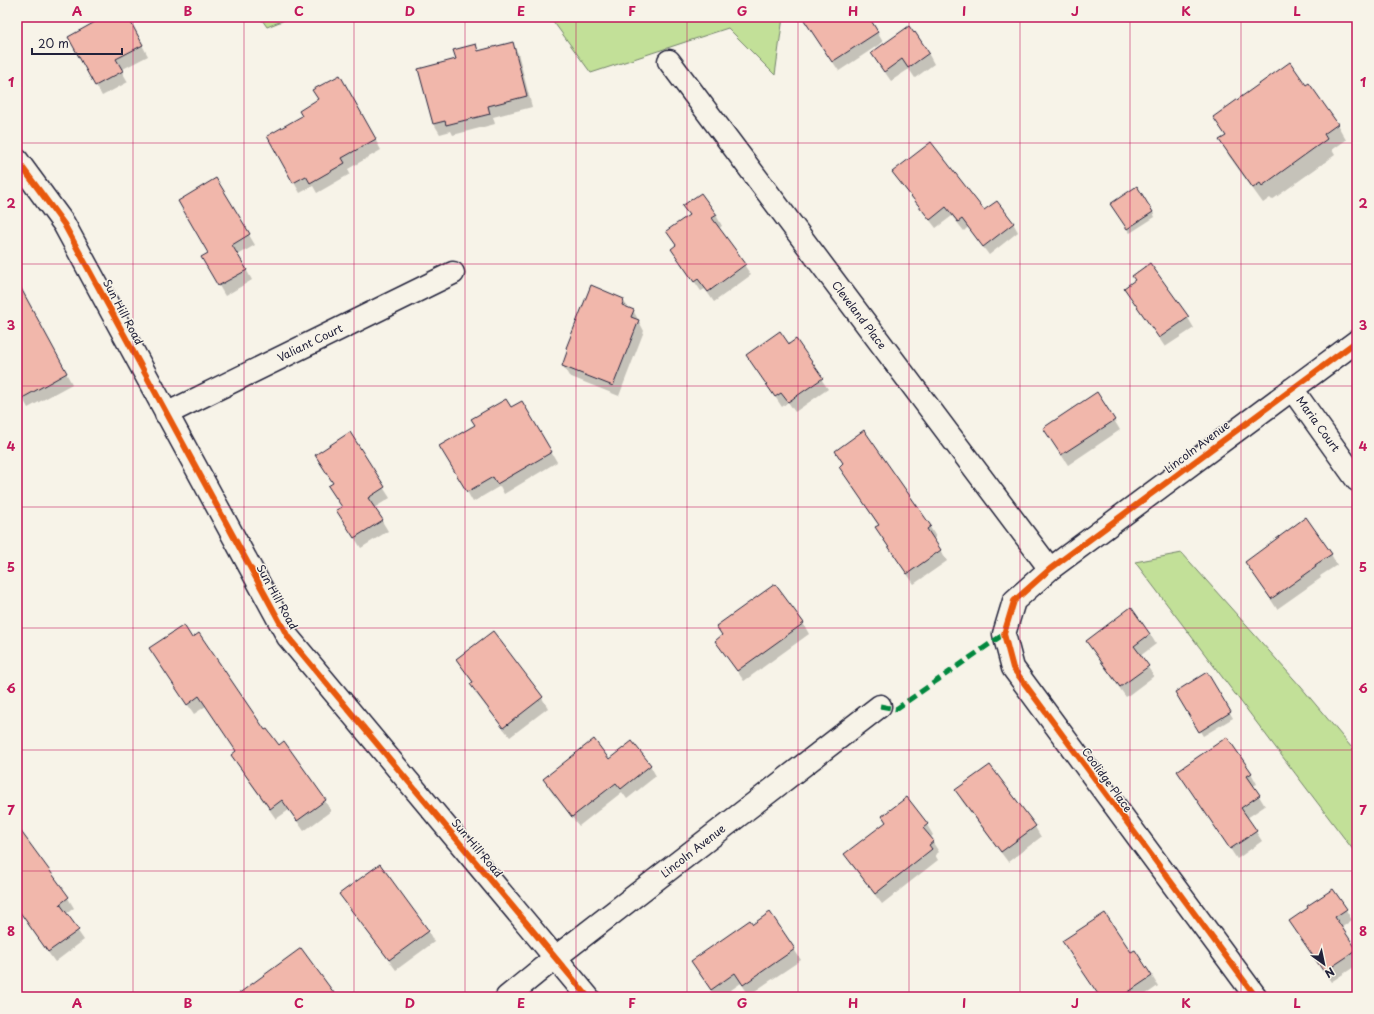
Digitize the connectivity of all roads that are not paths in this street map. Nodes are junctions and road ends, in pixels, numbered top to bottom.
1 (669, 61) dead end
2 (17, 160) edge
3 (453, 273) dead end
4 (1357, 341) edge
5 (1292, 389) junction
6 (166, 414) junction
7 (1357, 480) edge
8 (1050, 569) junction
9 (880, 706) dead end
10 (556, 957) junction
11 (508, 997) edge
12 (588, 997) edge
13 (1256, 997) edge

1 - 8 street, Cleveland Place
2 - 6 street, Sun Hill Road
3 - 6 street, Valiant Court
4 - 5 street, Lincoln Avenue
5 - 7 street, Maria Court
5 - 8 street, Lincoln Avenue
6 - 10 street, Sun Hill Road
8 - 13 street, Coolidge Place
9 - 10 street, Lincoln Avenue
10 - 11 street, Lincoln Avenue
10 - 12 street, Sun Hill Road

